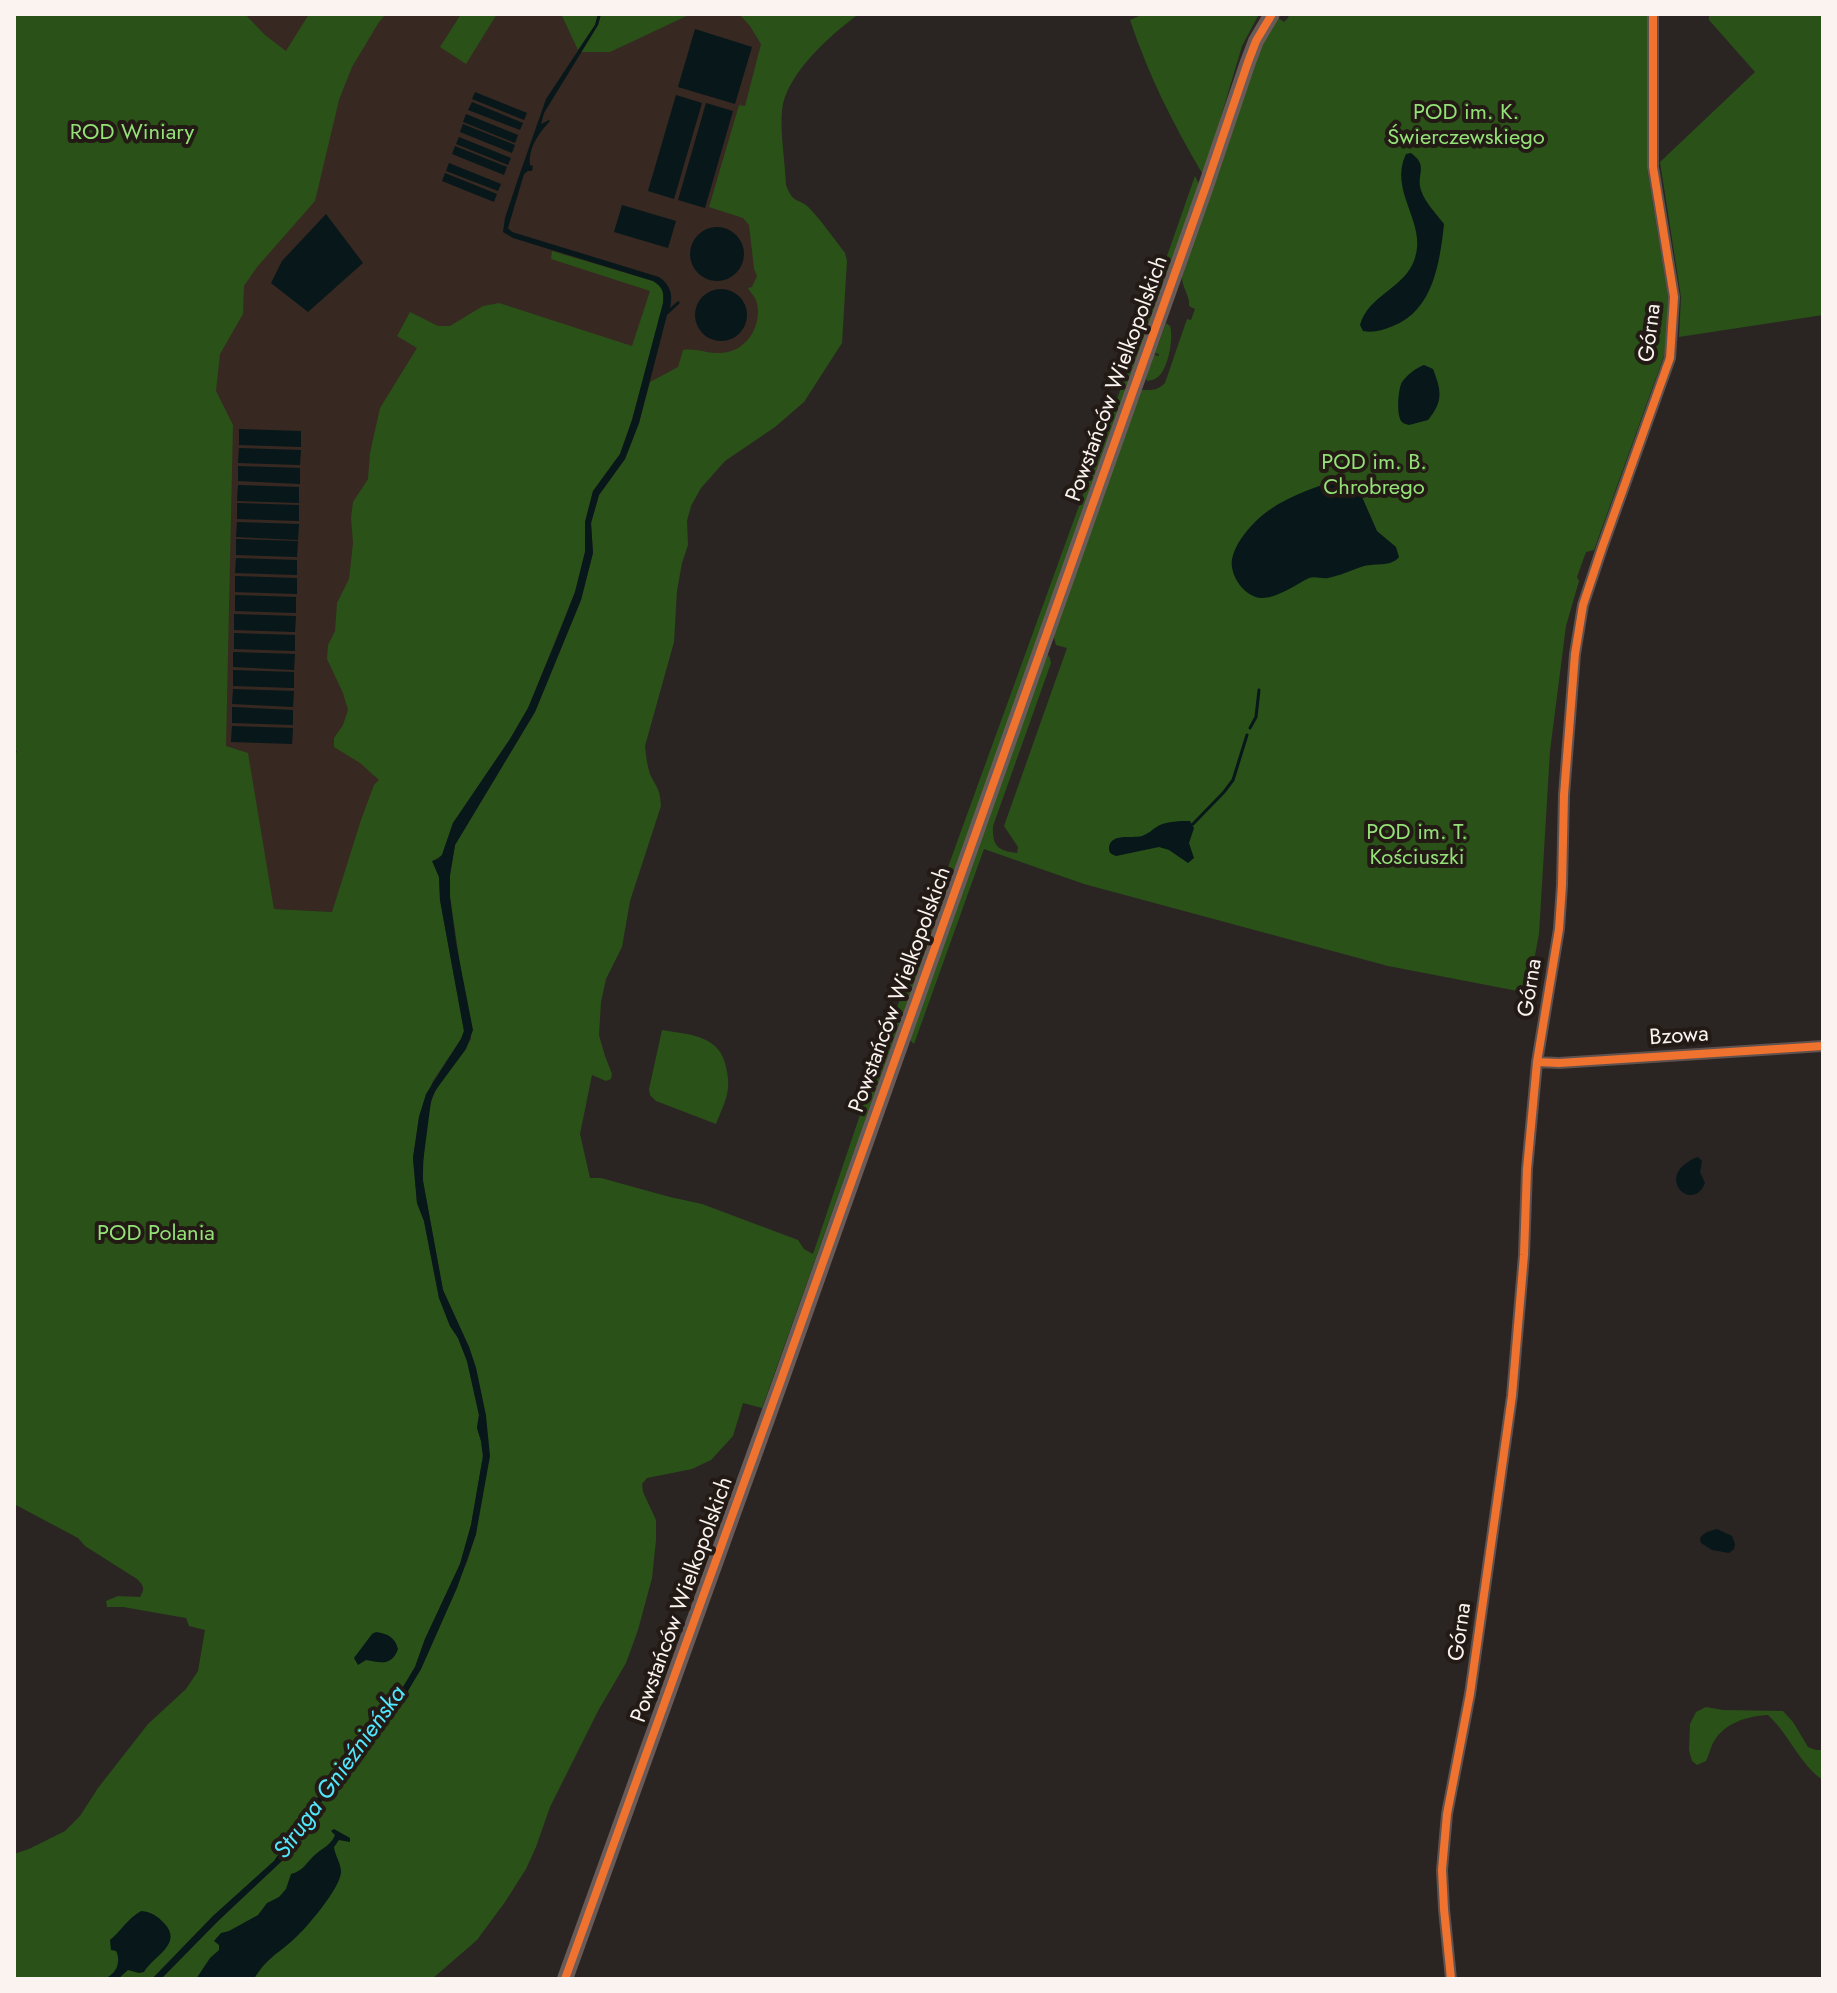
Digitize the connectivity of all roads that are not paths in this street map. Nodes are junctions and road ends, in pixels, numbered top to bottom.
1 (1272, 14) edge
2 (1653, 14) edge
3 (1823, 1046) edge
4 (1537, 1062) junction
5 (565, 1979) edge
6 (1451, 1979) edge

1 - 5 street, Powstańców Wielkopolskich
2 - 4 street, Górna
3 - 4 street, Bzowa
4 - 6 street, Górna

